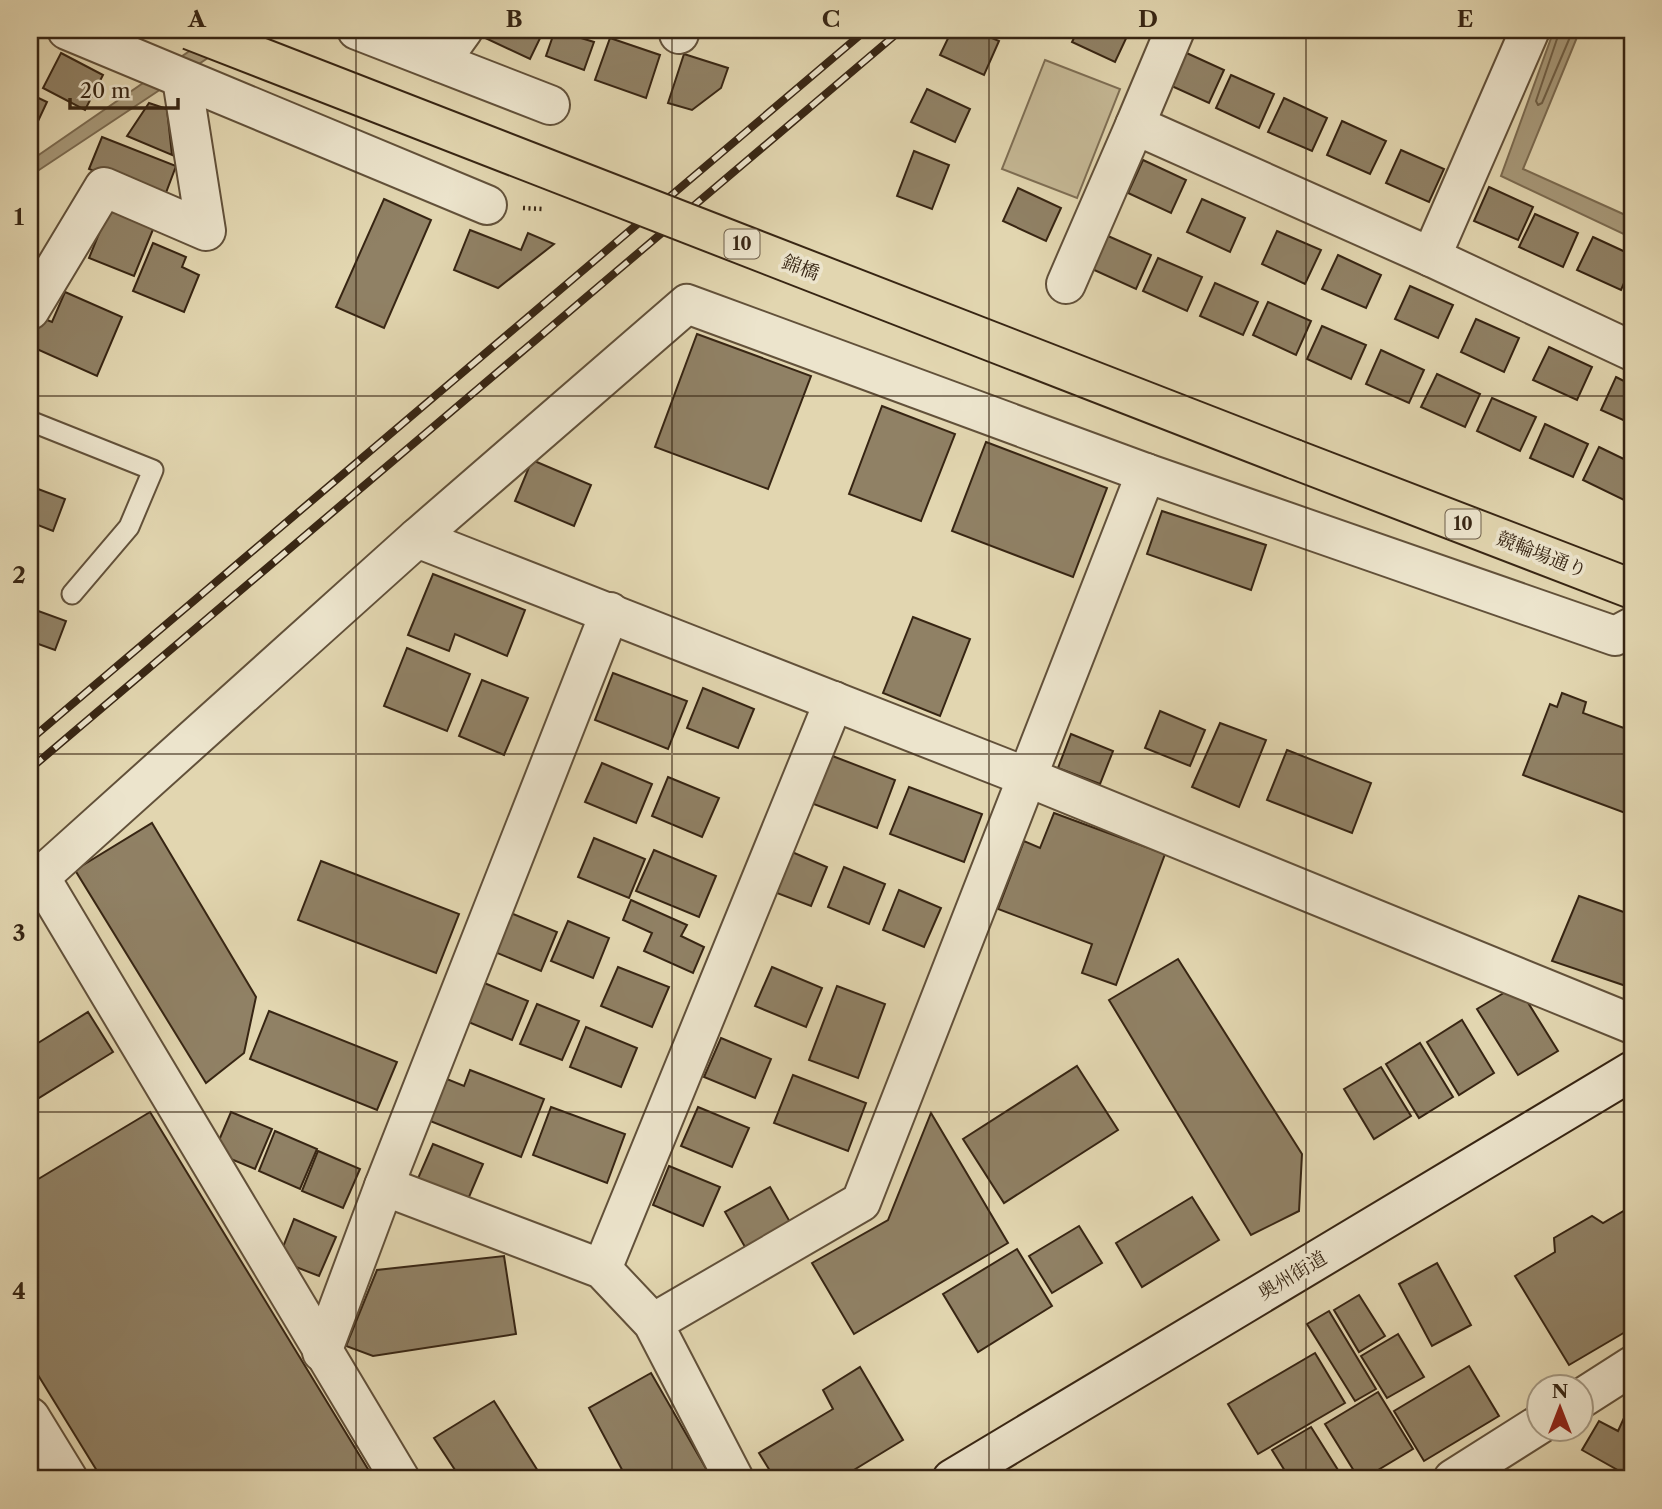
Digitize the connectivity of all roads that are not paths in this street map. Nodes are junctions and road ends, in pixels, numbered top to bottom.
1 (67, 30) edge
2 (190, 30) edge
3 (357, 30) edge
4 (463, 30) edge
5 (1175, 30) edge
6 (1530, 30) edge
7 (440, 62) junction
8 (182, 79) junction
9 (550, 105) dead end
10 (1135, 125) junction
11 (487, 205) road end
12 (1431, 257) junction
13 (1066, 284) dead end
14 (30, 310) edge
15 (1632, 351) edge
16 (30, 421) edge
17 (1294, 459) joint
18 (1146, 473) junction
19 (417, 538) junction
20 (1632, 589) edge
21 (72, 594) dead end
22 (610, 612) junction
23 (1632, 627) edge
24 (834, 701) junction
25 (1027, 777) junction
26 (33, 880) edge
27 (1632, 1024) edge
28 (1632, 1071) edge
29 (383, 1186) junction
30 (602, 1269) junction
31 (653, 1323) junction
32 (322, 1352) junction
33 (1632, 1366) edge
34 (1596, 1389) edge
35 (30, 1417) edge
36 (1526, 1432) edge
37 (68, 1479) edge
38 (400, 1479) edge
39 (734, 1479) edge
40 (951, 1479) edge
41 (1452, 1479) edge

1 - 8 street
2 - 17 main road, 錦橋 / 10, bridge
3 - 7 street
4 - 7 street
5 - 10 street
6 - 12 street
7 - 9 street
8 - 11 street
8 - 14 street
10 - 12 street
10 - 13 street
12 - 15 street
16 - 21 lane
17 - 20 main road, 競輪場通り / 10
18 - 19 street
18 - 23 street
18 - 25 street
19 - 22 street
19 - 26 street
22 - 24 street
22 - 29 street
24 - 25 street
24 - 30 street
25 - 27 street
25 - 31 street
26 - 32 street
28 - 40 street, 奥州街道
29 - 30 street
29 - 32 street
30 - 31 street
31 - 39 street
32 - 38 street
33 - 34 street
35 - 37 street
36 - 41 street

